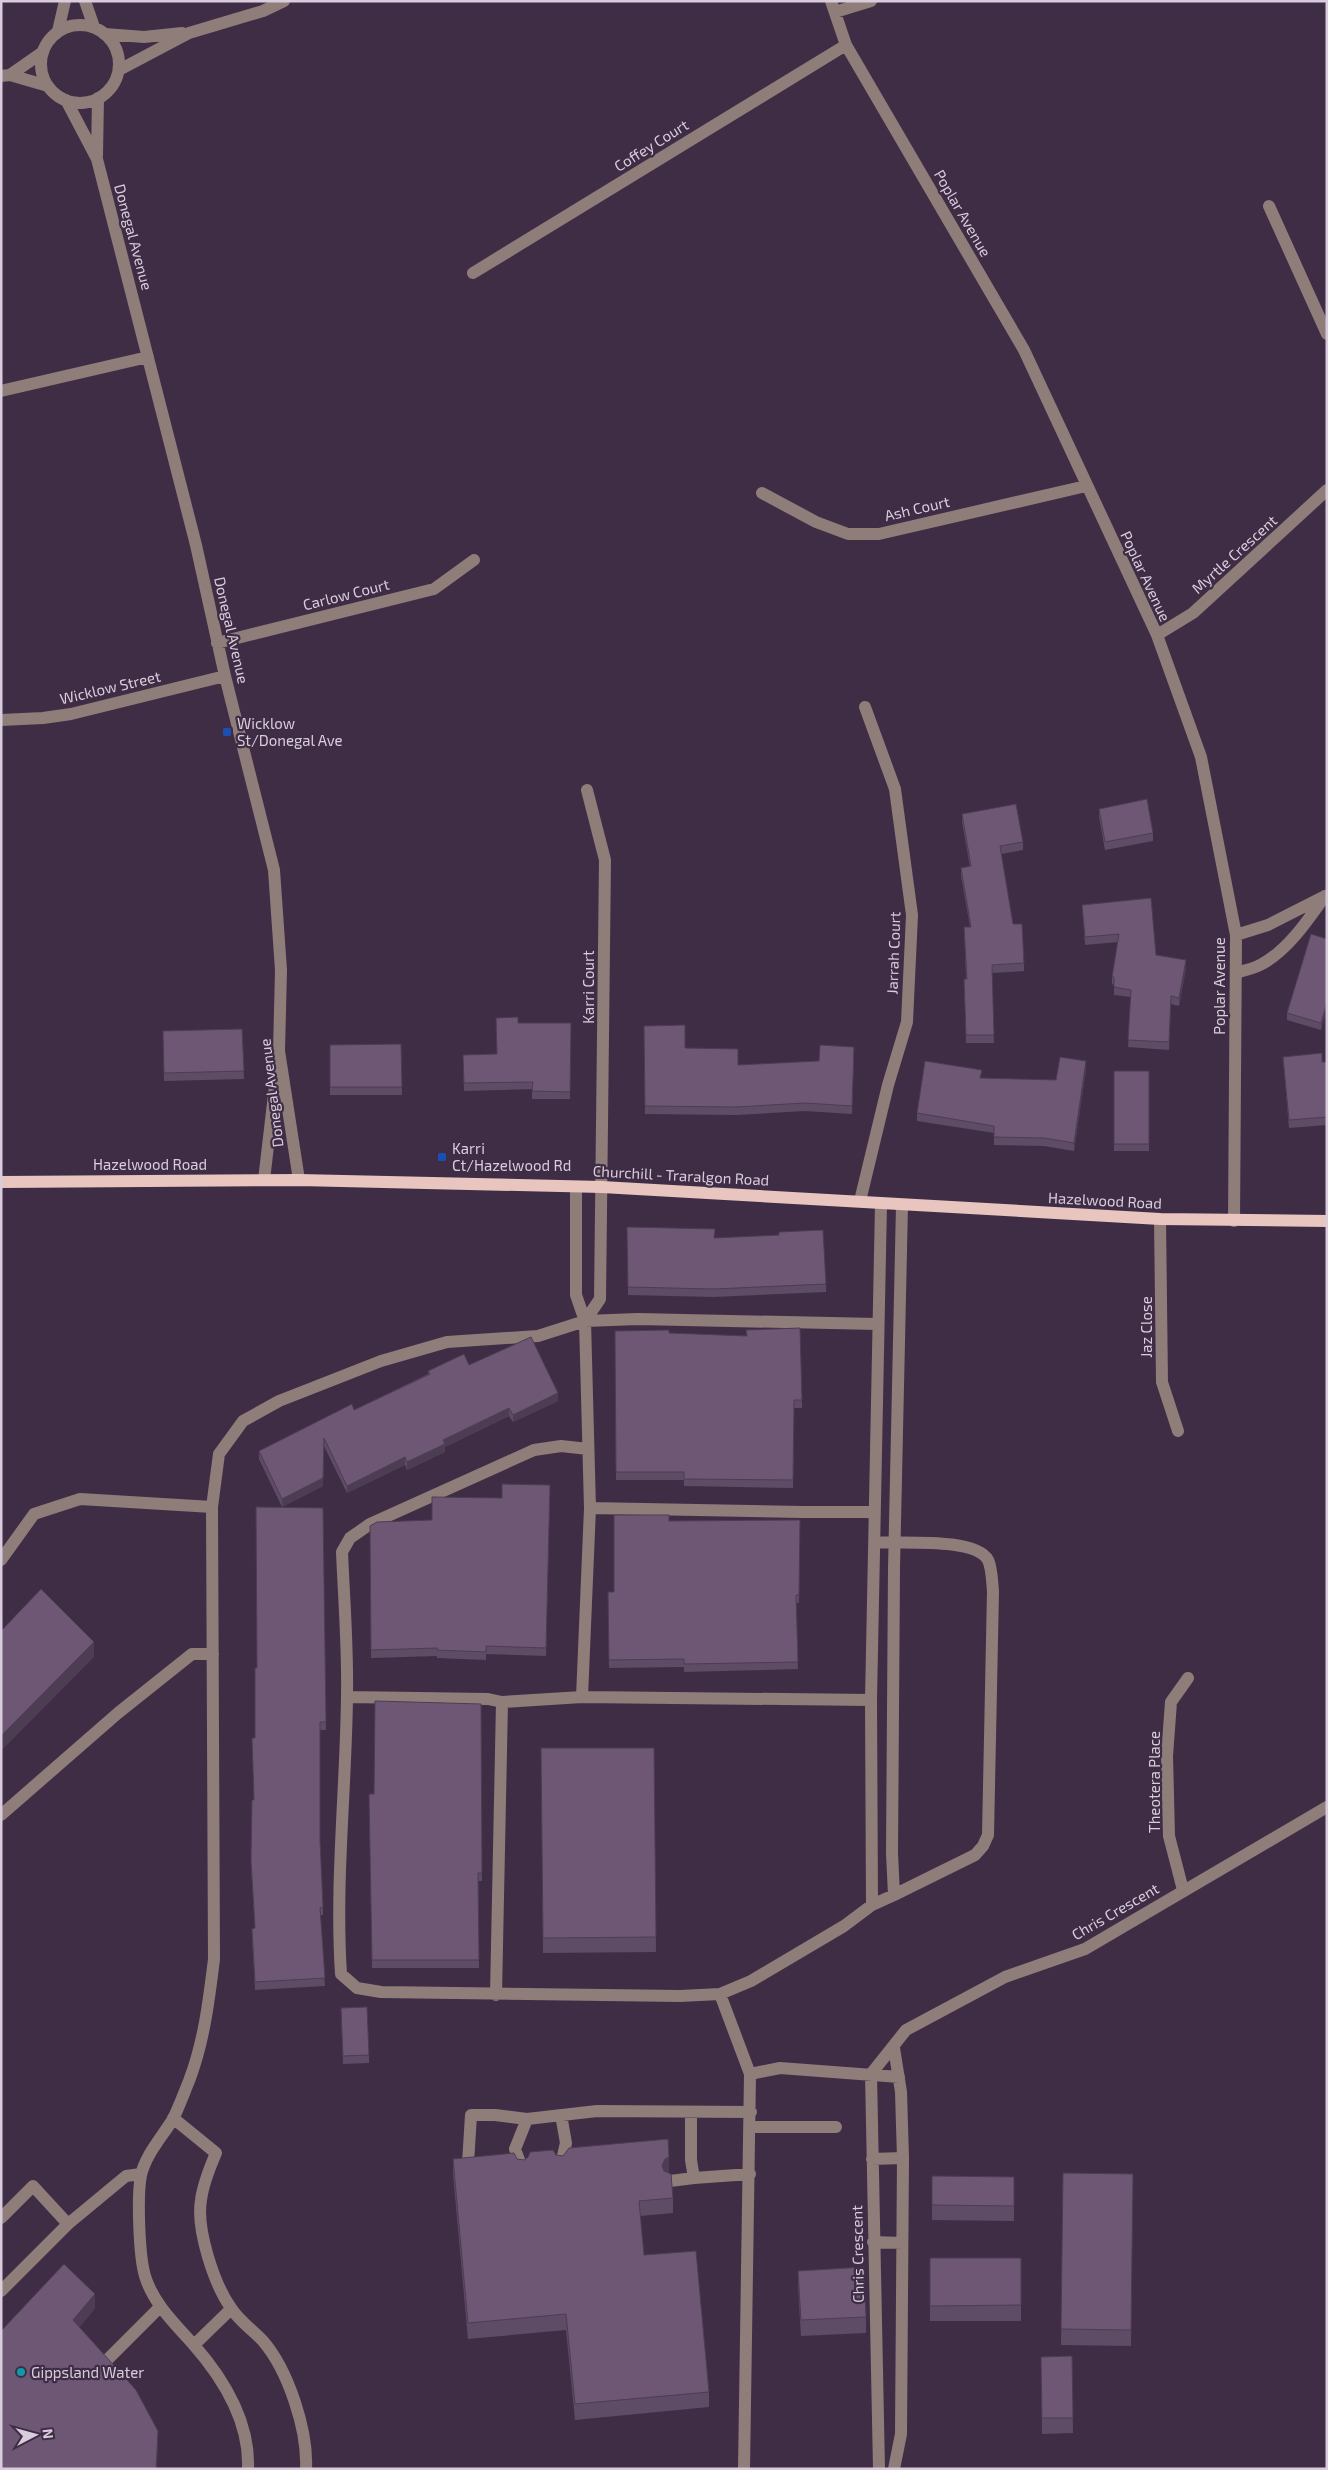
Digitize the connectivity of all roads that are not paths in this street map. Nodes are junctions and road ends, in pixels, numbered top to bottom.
1 (65, 1) edge
2 (85, 1) edge
3 (284, 1) edge
4 (871, 1) edge
5 (833, 7) edge
6 (94, 27) junction
7 (58, 32) junction
8 (189, 33) junction
9 (105, 34) junction
10 (846, 44) junction
11 (43, 52) junction
12 (119, 70) junction
13 (5, 76) edge
14 (48, 86) junction
15 (98, 98) junction
16 (66, 100) junction
17 (97, 159) junction
18 (1269, 206) dead end
19 (473, 274) dead end
20 (1327, 334) edge
21 (148, 356) junction
22 (1, 391) edge
23 (1086, 486) junction
24 (1327, 490) edge
25 (762, 493) dead end
26 (474, 560) dead end
27 (1157, 635) junction
28 (217, 643) junction
29 (225, 676) junction
30 (865, 707) dead end
31 (1, 720) edge
32 (587, 790) dead end
33 (1326, 895) edge
34 (1236, 936) junction
35 (1236, 973) junction
36 (280, 1051) junction
37 (264, 1180) junction
38 (299, 1180) junction
39 (1, 1182) edge
40 (576, 1187) junction
41 (602, 1187) junction
42 (860, 1201) junction
43 (881, 1204) junction
44 (902, 1205) junction
45 (1160, 1219) junction
46 (1234, 1221) junction
47 (1327, 1221) edge
48 (585, 1321) junction
49 (877, 1324) junction
50 (1178, 1431) dead end
51 (588, 1449) junction
52 (896, 1500) junction
53 (876, 1506) junction
54 (212, 1507) junction
55 (590, 1508) junction
56 (875, 1542) junction
57 (895, 1544) junction
58 (1, 1560) edge
59 (875, 1567) junction
60 (894, 1568) junction
61 (213, 1654) junction
62 (1188, 1678) dead end
63 (347, 1697) junction
64 (582, 1697) junction
65 (871, 1700) junction
66 (502, 1702) junction
67 (1327, 1807) edge
68 (1, 1815) edge
69 (1183, 1890) junction
70 (894, 1894) junction
71 (872, 1905) junction
72 (720, 1994) junction
73 (496, 1995) junction
74 (894, 2048) junction
75 (750, 2074) junction
76 (871, 2074) junction
77 (899, 2077) junction
78 (691, 2112) junction
79 (751, 2112) junction
80 (561, 2116) junction
81 (173, 2118) junction
82 (527, 2119) junction
83 (750, 2127) junction
84 (836, 2127) dead end
85 (903, 2158) junction
86 (872, 2159) junction
87 (468, 2163) edge
88 (561, 2164) edge
89 (522, 2168) edge
90 (142, 2174) junction
91 (750, 2174) junction
92 (694, 2178) junction
93 (670, 2181) edge
94 (1, 2218) edge
95 (68, 2224) junction
96 (873, 2242) junction
97 (902, 2243) junction
98 (1, 2291) edge
99 (160, 2307) junction
100 (231, 2308) junction
101 (194, 2345) junction
102 (106, 2361) edge
103 (248, 2469) edge
104 (306, 2469) edge
105 (744, 2469) edge
106 (879, 2469) edge
107 (894, 2469) edge

1 - 7 street
2 - 6 street
3 - 8 street
4 - 5 street
5 - 10 street, Poplar Avenue
6 - 7 street
6 - 9 street
7 - 11 street
8 - 9 street
8 - 12 street
9 - 12 street
10 - 19 street, Coffey Court
10 - 23 street, Poplar Avenue
11 - 13 street
11 - 14 street
12 - 15 street
13 - 14 street
14 - 16 street
15 - 16 street
15 - 17 street
16 - 17 street, Donegal Avenue
17 - 21 street, Donegal Avenue
18 - 20 street
21 - 22 street
21 - 28 street, Donegal Avenue
23 - 25 street, Ash Court
23 - 27 street, Poplar Avenue
24 - 27 street, Myrtle Crescent
26 - 28 street, Carlow Court
27 - 34 street, Poplar Avenue
28 - 29 street, Donegal Avenue
29 - 31 street, Wicklow Street
29 - 36 street, Donegal Avenue
30 - 42 street, Jarrah Court
32 - 41 street, Karri Court
33 - 34 street
33 - 35 street
34 - 35 street, Poplar Avenue
35 - 46 street, Poplar Avenue
36 - 37 street
36 - 38 street, Donegal Avenue
37 - 38 main road, Hazelwood Road
37 - 39 main road, Hazelwood Road
38 - 40 main road, Churchill - Traralgon Road
40 - 41 main road, Churchill - Traralgon Road
40 - 48 street
41 - 42 main road, Churchill - Traralgon Road
41 - 48 street, Karri Court
42 - 43 main road, Churchill - Traralgon Road
43 - 44 main road, Hazelwood Road
43 - 49 street
44 - 45 main road, Hazelwood Road
44 - 52 street
45 - 46 main road, Hazelwood Road
45 - 50 street, Jaz Close
46 - 47 main road, Hazelwood Road
48 - 49 street
48 - 51 street
48 - 54 street
49 - 53 street
51 - 55 street
51 - 63 street
52 - 53 street
52 - 57 street
53 - 55 street
53 - 56 street
54 - 58 street
54 - 61 street
55 - 64 street
56 - 57 street
56 - 59 street
57 - 60 street
57 - 70 street
59 - 60 street
59 - 65 street
60 - 70 street
61 - 68 street
61 - 81 street
62 - 69 street, Theotera Place
63 - 66 street
63 - 73 street
64 - 65 street
64 - 66 street
65 - 71 street
66 - 73 street
67 - 69 street, Chris Crescent
69 - 74 street, Chris Crescent
70 - 71 street
71 - 72 street
72 - 73 street
72 - 75 street
74 - 76 street, Chris Crescent
74 - 77 street
75 - 76 street
75 - 79 street
76 - 77 street
76 - 86 street, Chris Crescent
77 - 85 street
78 - 79 street
78 - 80 street
78 - 92 street
79 - 83 street
80 - 82 street
80 - 88 street
81 - 90 street
81 - 100 street
82 - 87 street
82 - 89 street
83 - 84 street
83 - 91 street
85 - 86 street
85 - 97 street
86 - 96 street, Chris Crescent
90 - 95 street
90 - 99 street
91 - 92 street
91 - 105 street
92 - 93 street
94 - 95 street
95 - 98 street
96 - 97 street
96 - 106 street, Chris Crescent
97 - 107 street
99 - 101 street
99 - 102 street
100 - 101 street
100 - 104 street
101 - 103 street

